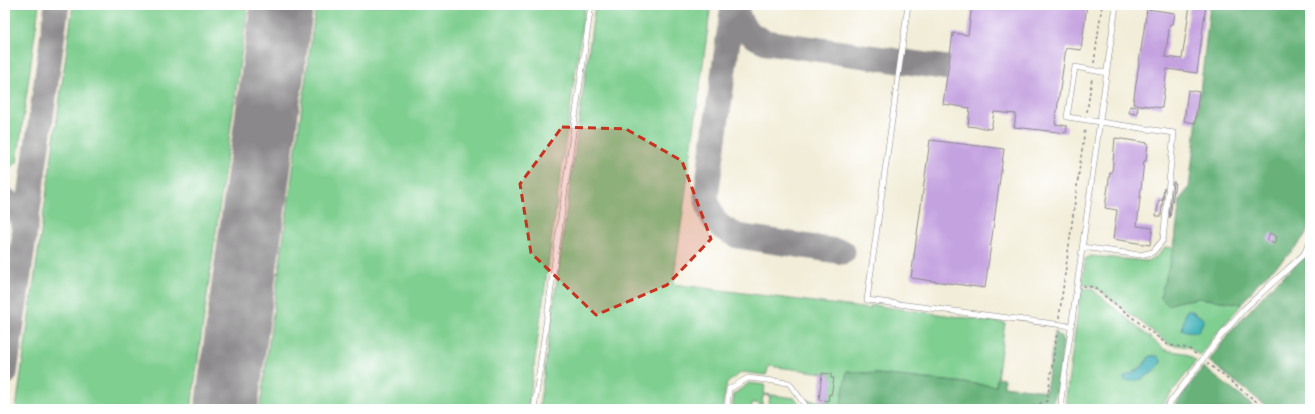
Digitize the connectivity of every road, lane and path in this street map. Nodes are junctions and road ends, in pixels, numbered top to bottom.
1 (591, 5) edge
2 (908, 5) edge
3 (1102, 5) edge
4 (1116, 5) edge
5 (1093, 70) junction
6 (1107, 73) junction
7 (1086, 120) junction
8 (1100, 122) junction
9 (1310, 241) edge
10 (1082, 247) junction
11 (1064, 283) junction
12 (1077, 285) junction
13 (1058, 324) junction
14 (1071, 326) junction
15 (1203, 360) junction
16 (1260, 404) junction
17 (1063, 407) edge
18 (534, 409) edge
19 (727, 409) edge
20 (808, 409) edge
21 (1022, 409) edge
22 (1052, 409) edge
23 (1165, 409) edge
24 (1256, 409) edge
25 (1266, 409) edge

1 - 18 lane
2 - 13 lane
3 - 5 path
4 - 6 lane
5 - 6 lane
5 - 7 path
5 - 7 lane
6 - 8 lane
7 - 8 lane
7 - 11 path
8 - 10 lane
8 - 10 lane
9 - 15 lane
10 - 12 lane
11 - 12 path
11 - 13 path
12 - 14 lane
12 - 15 path
13 - 14 lane
13 - 21 path
14 - 17 lane
15 - 16 path
15 - 23 lane
16 - 24 path
16 - 25 path
17 - 22 lane
19 - 20 lane

